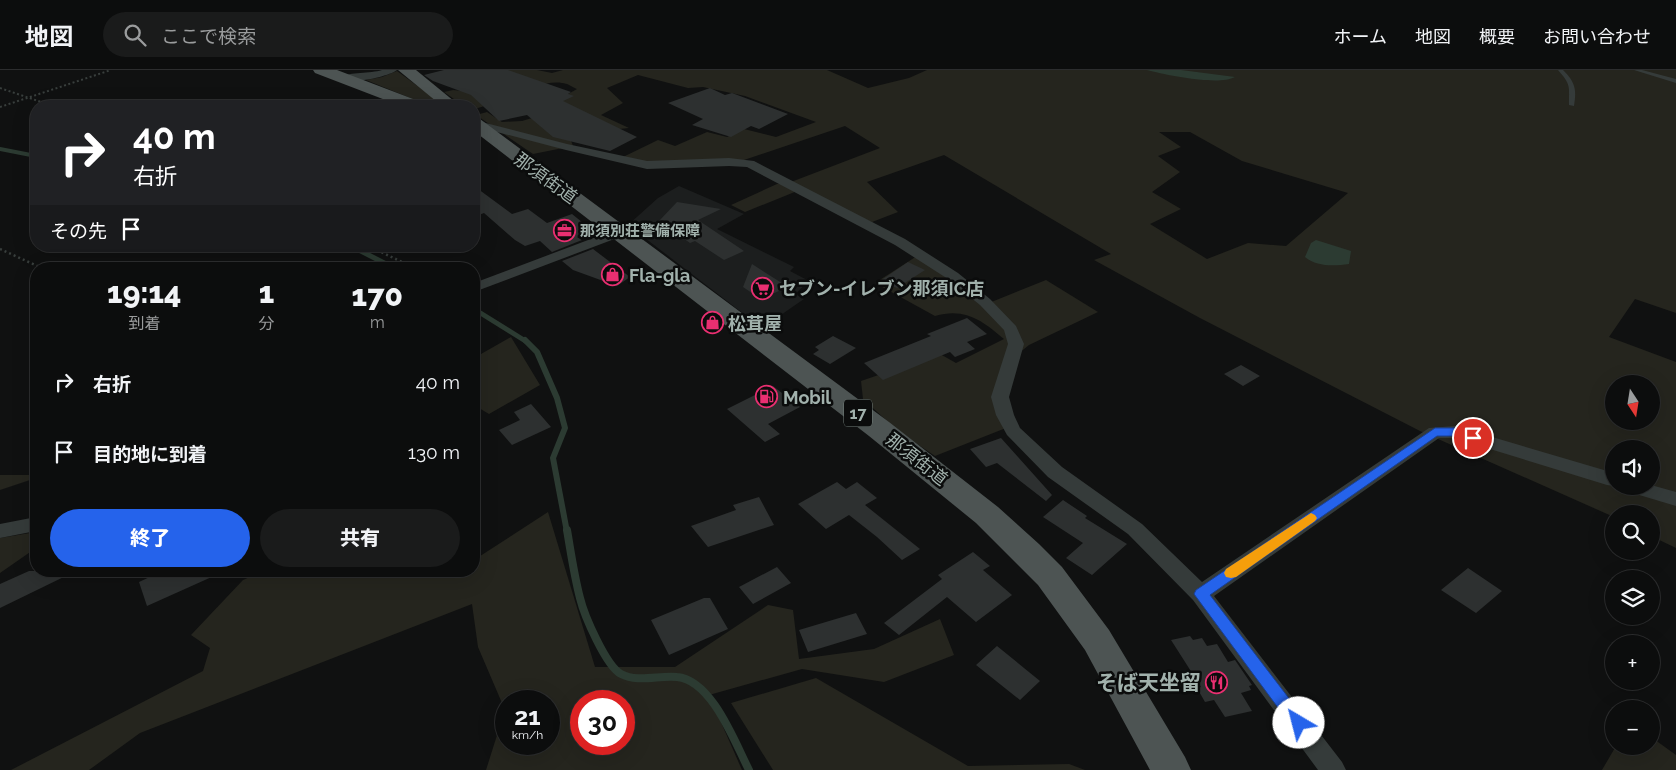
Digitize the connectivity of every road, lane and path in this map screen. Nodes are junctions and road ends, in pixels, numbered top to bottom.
1 (111, 70) edge
2 (322, 70) edge
3 (392, 70) edge
4 (406, 70) edge
5 (1560, 70) edge
6 (1636, 70) edge
7 (346, 78) junction
8 (1676, 81) edge
9 (0, 88) edge
10 (27, 97) junction
11 (36, 100) edge
12 (400, 100) edge
13 (444, 100) edge
14 (1572, 105) dead end
15 (0, 107) edge
16 (480, 125) edge
17 (480, 128) edge
18 (480, 138) edge
19 (515, 155) junction
20 (620, 232) junction
21 (0, 249) edge
22 (381, 252) edge
23 (402, 262) edge
24 (30, 263) edge
25 (480, 286) edge
26 (1605, 477) edge
27 (1660, 494) edge
28 (1676, 499) edge
29 (30, 525) edge
30 (0, 531) edge
31 (1201, 594) junction
32 (1171, 770) edge
33 (1333, 770) edge

1 - 10 path
2 - 7 main road
3 - 7 street
4 - 13 main road
5 - 14 lane
6 - 8 lane
7 - 12 main road
9 - 10 path
10 - 11 path
10 - 15 path
16 - 31 street
17 - 19 main road, 那須街道 / 17
18 - 19 main road, 17
19 - 20 main road, 那須街道 / 17
20 - 25 street
20 - 32 main road, 那須街道 / 17
21 - 24 path
22 - 23 path
26 - 31 street
27 - 28 street
29 - 30 street
31 - 33 street

